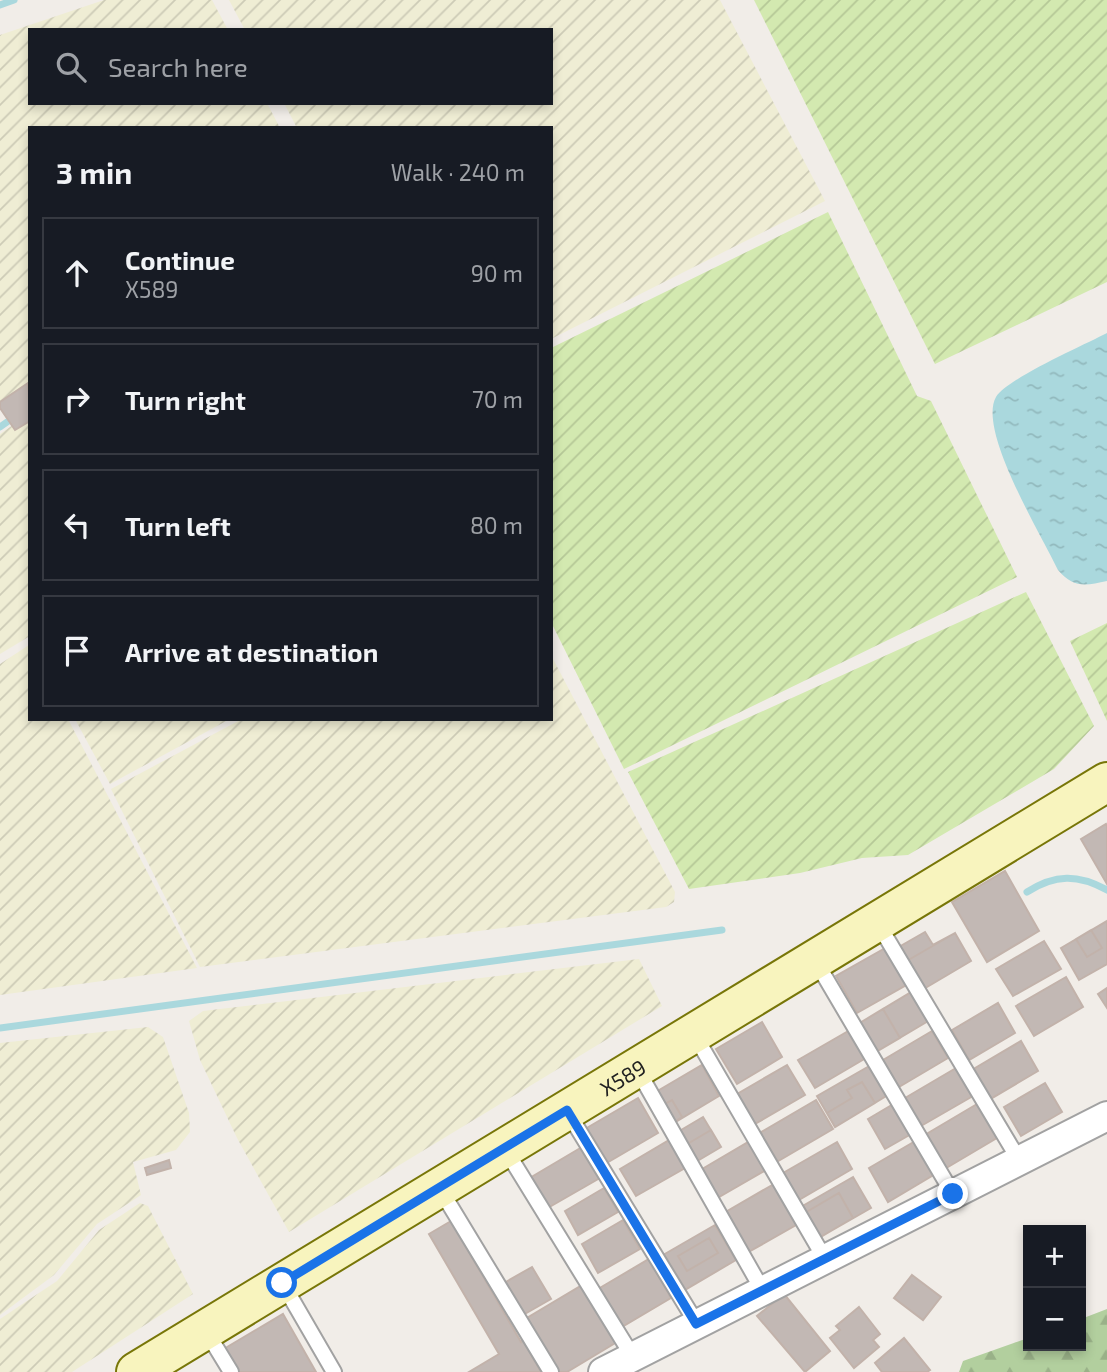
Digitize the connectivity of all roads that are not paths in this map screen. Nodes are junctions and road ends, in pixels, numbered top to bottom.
1 (1107, 782) edge
2 (877, 921) junction
3 (814, 959) junction
4 (693, 1033) junction
5 (636, 1067) junction
6 (567, 1110) junction
7 (1107, 1116) edge
8 (504, 1148) junction
9 (1019, 1160) junction
10 (439, 1187) junction
11 (953, 1194) junction
12 (825, 1259) junction
13 (282, 1283) junction
14 (762, 1291) junction
15 (696, 1324) junction
16 (206, 1329) junction
17 (633, 1357) junction
18 (142, 1370) edge
19 (231, 1372) edge
20 (334, 1372) edge
21 (551, 1372) edge
22 (603, 1372) edge

1 - 2 street, X589 / X589
2 - 3 street, X589 / X589
2 - 9 lane
3 - 4 street, X589 / X589
3 - 11 lane
4 - 5 street, X589 / X589
4 - 12 lane
5 - 6 street, X589 / X589
5 - 14 lane
6 - 8 street, X589 / X589
6 - 15 lane
7 - 9 street
8 - 10 street, X589 / X589
8 - 17 lane
9 - 11 street
10 - 13 street, X589 / X589
10 - 21 lane
11 - 12 street
12 - 14 street
13 - 16 street, X589 / X589
13 - 20 lane
14 - 15 street
15 - 17 street
16 - 18 street, X589 / X589
16 - 19 lane
17 - 22 street

